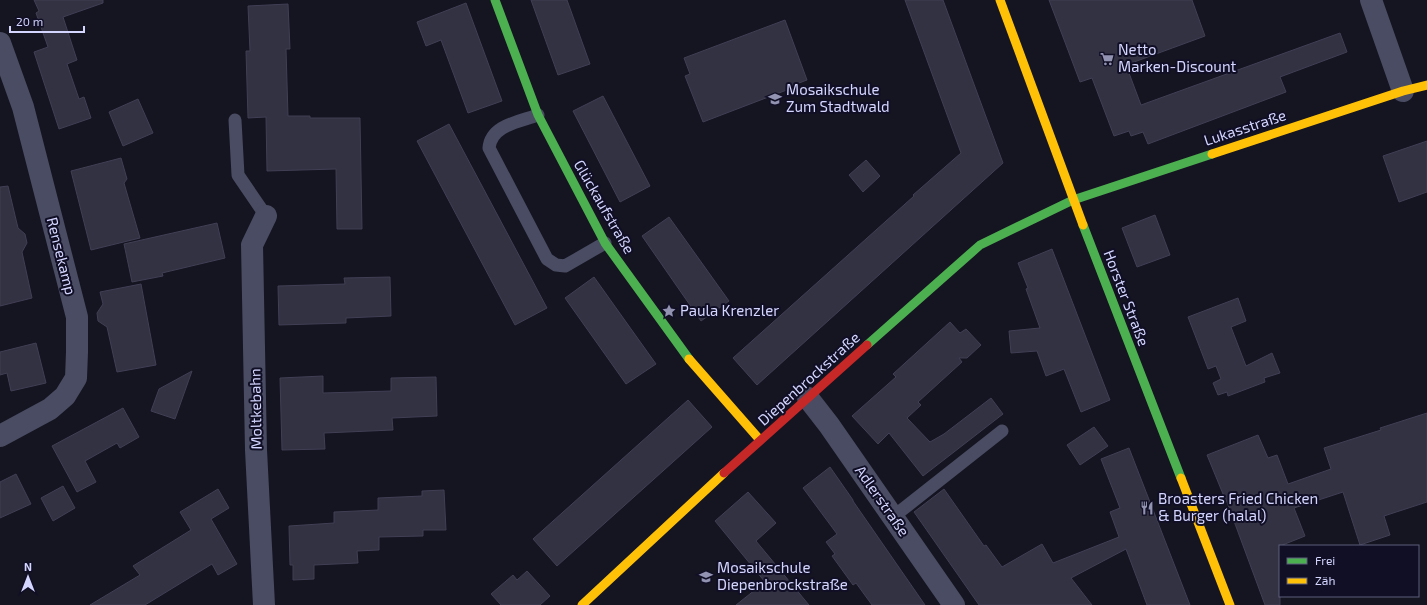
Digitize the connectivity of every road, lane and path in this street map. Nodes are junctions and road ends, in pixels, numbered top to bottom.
1 (495, 0) edge
2 (1000, 0) edge
3 (1371, 0) edge
4 (0, 43) edge
5 (1427, 85) edge
6 (1403, 91) junction
7 (538, 115) junction
8 (235, 120) dead end
9 (1073, 200) junction
10 (266, 216) joint
11 (605, 243) junction
12 (808, 398) junction
13 (1002, 431) dead end
14 (0, 436) edge
15 (760, 440) junction
16 (893, 517) junction
17 (264, 605) edge
18 (582, 605) edge
19 (954, 605) edge
20 (1230, 605) edge

1 - 7 street, Glückaufstraße
2 - 9 street, Horster Straße
3 - 6 street
4 - 14 street, Rensekamp
5 - 6 street, Lukasstraße
6 - 9 street, Lukasstraße
7 - 11 street, Glückaufstraße
7 - 11 lane
8 - 10 lane
9 - 12 street, Diepenbrockstraße
9 - 20 street, Horster Straße
10 - 17 street, Moltkebahn
11 - 15 street, Glückaufstraße
12 - 15 street, Diepenbrockstraße
12 - 16 street, Adlerstraße
13 - 16 lane
15 - 18 street, Diepenbrockstraße
16 - 19 street, Adlerstraße

